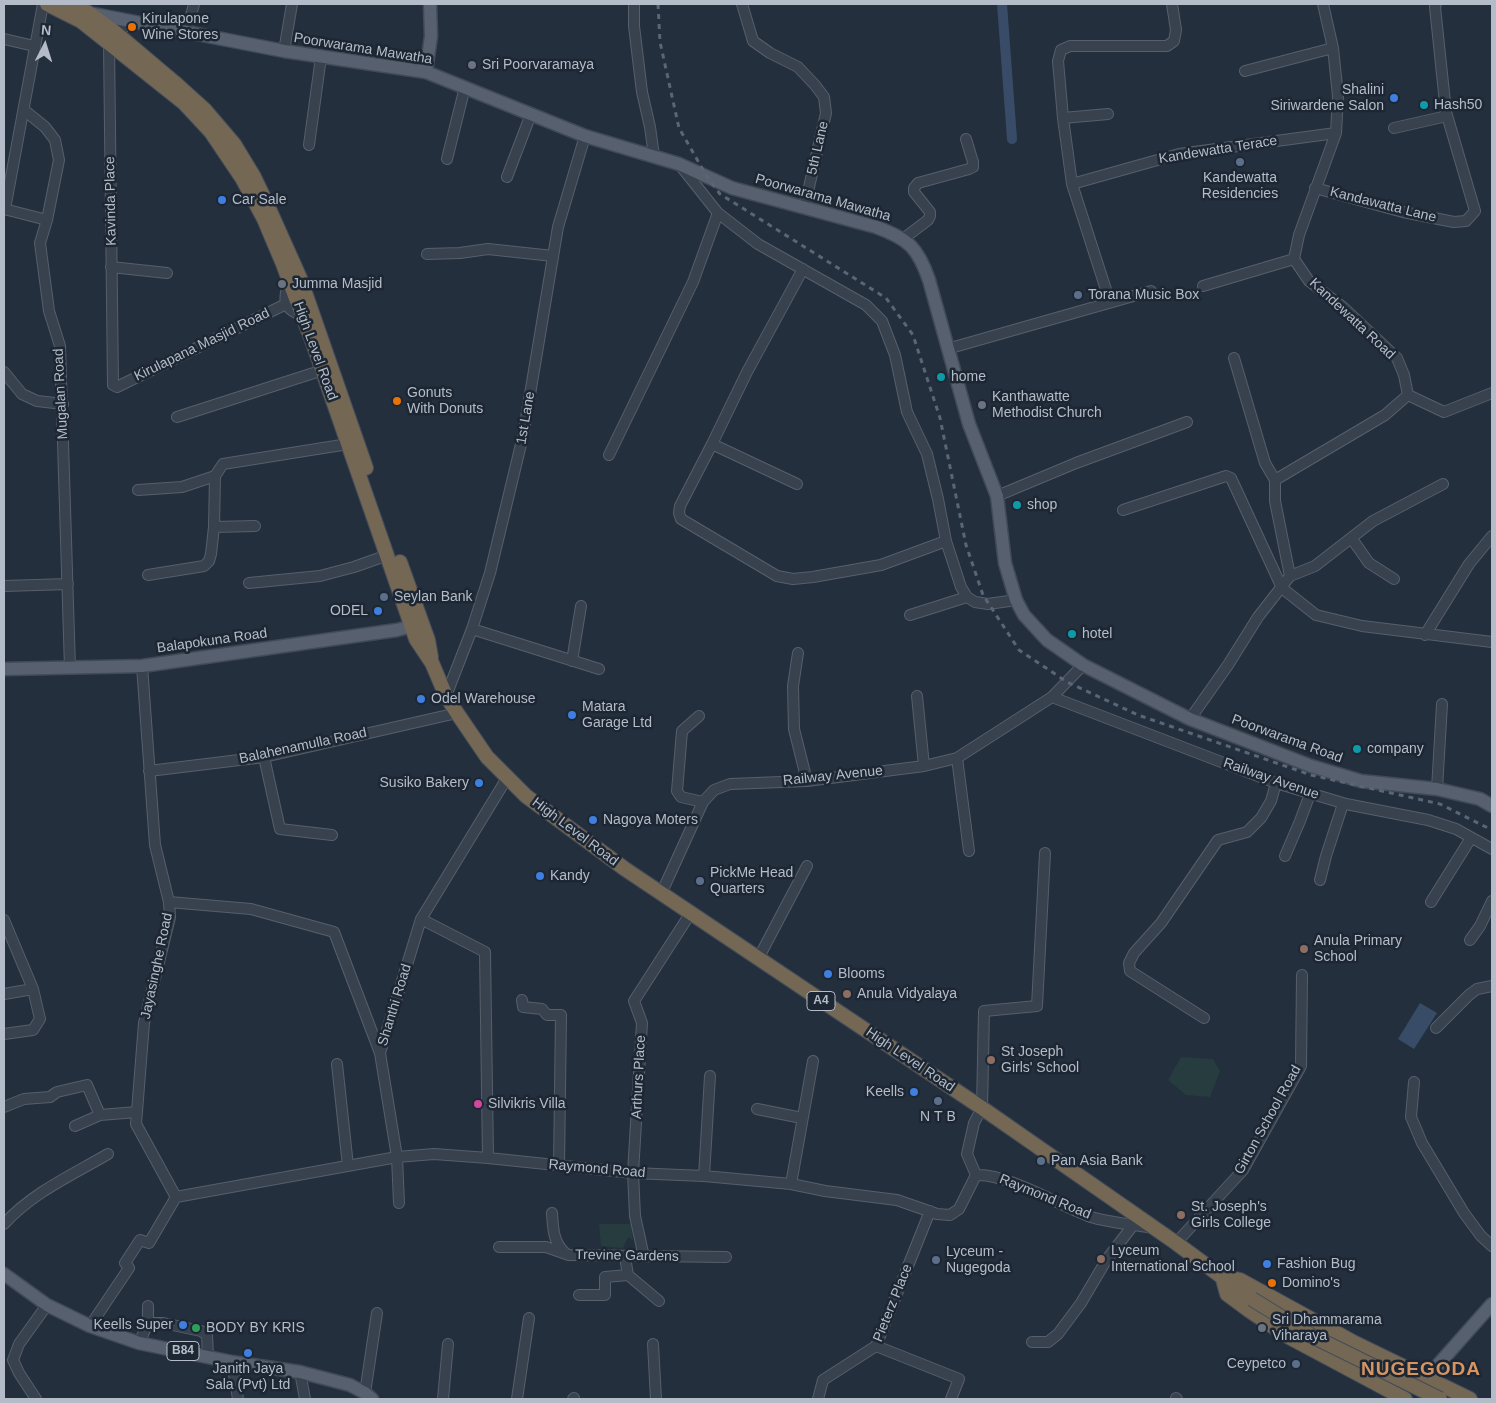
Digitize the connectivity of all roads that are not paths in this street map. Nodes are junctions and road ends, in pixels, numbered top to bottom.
1 (43, 4) edge
2 (47, 4) edge
3 (68, 4) edge
4 (194, 4) edge
5 (292, 4) edge
6 (430, 4) edge
7 (634, 4) edge
8 (742, 4) edge
9 (1172, 4) edge
10 (1324, 4) edge
11 (1436, 4) edge
12 (87, 12) edge
13 (131, 22) junction
14 (187, 31) junction
15 (4, 39) edge
16 (112, 39) junction
17 (34, 46) junction
18 (1333, 48) junction
19 (284, 51) junction
20 (321, 57) junction
21 (1245, 71) dead end
22 (426, 72) junction
23 (465, 87) junction
24 (24, 110) junction
25 (531, 114) junction
26 (1108, 114) dead end
27 (1447, 116) junction
28 (1063, 118) junction
29 (1394, 128) dead end
30 (1336, 132) junction
31 (585, 136) junction
32 (966, 139) dead end
33 (309, 145) dead end
34 (654, 156) junction
35 (447, 159) dead end
36 (679, 164) junction
37 (507, 177) dead end
38 (1072, 184) junction
39 (1315, 188) junction
40 (804, 208) junction
41 (4, 209) edge
42 (718, 213) junction
43 (47, 220) junction
44 (903, 239) junction
45 (427, 254) dead end
46 (553, 256) junction
47 (1294, 259) junction
48 (111, 267) junction
49 (803, 269) junction
50 (166, 273) dead end
51 (289, 280) junction
52 (1203, 286) dead end
53 (1151, 291) dead end
54 (1110, 302) junction
55 (286, 304) junction
56 (303, 316) junction
57 (947, 349) junction
58 (1234, 358) dead end
59 (323, 370) junction
60 (4, 372) edge
61 (117, 387) joint
62 (1492, 393) edge
63 (1408, 395) junction
64 (63, 404) junction
65 (177, 416) dead end
66 (1186, 422) dead end
67 (348, 444) junction
68 (712, 444) junction
69 (609, 456) dead end
70 (214, 476) junction
71 (1275, 480) junction
72 (797, 484) dead end
73 (1443, 484) dead end
74 (138, 490) dead end
75 (997, 496) junction
76 (1123, 510) dead end
77 (255, 526) dead end
78 (214, 527) junction
79 (1492, 536) edge
80 (1352, 539) junction
81 (946, 541) junction
82 (388, 555) junction
83 (148, 575) dead end
84 (1290, 576) junction
85 (1394, 579) dead end
86 (249, 583) dead end
87 (68, 584) junction
88 (4, 586) edge
89 (1282, 588) junction
90 (967, 597) junction
91 (1016, 600) junction
92 (581, 606) dead end
93 (910, 615) dead end
94 (417, 625) junction
95 (472, 629) junction
96 (1425, 635) junction
97 (1492, 642) edge
98 (798, 653) dead end
99 (572, 661) junction
100 (142, 666) junction
101 (1083, 666) junction
102 (70, 668) junction
103 (4, 669) edge
104 (599, 669) dead end
105 (446, 696) junction
106 (917, 696) dead end
107 (1052, 697) junction
108 (1442, 704) dead end
109 (457, 713) junction
110 (699, 716) dead end
111 (1190, 719) junction
112 (264, 757) junction
113 (957, 758) junction
114 (924, 766) junction
115 (149, 771) junction
116 (507, 778) junction
117 (807, 780) junction
118 (1276, 784) junction
119 (1437, 790) junction
120 (1310, 794) junction
121 (703, 802) junction
122 (1343, 804) junction
123 (1492, 806) edge
124 (332, 835) dead end
125 (1471, 838) junction
126 (1492, 849) edge
127 (969, 851) dead end
128 (1045, 853) dead end
129 (1284, 856) dead end
130 (808, 866) dead end
131 (1320, 880) dead end
132 (662, 894) junction
133 (1492, 901) edge
134 (169, 902) junction
135 (1431, 902) dead end
136 (690, 914) junction
137 (421, 919) junction
138 (4, 920) edge
139 (1470, 940) dead end
140 (758, 959) junction
141 (1302, 974) dead end
142 (1492, 986) edge
143 (33, 989) junction
144 (4, 994) edge
145 (522, 1000) dead end
146 (1204, 1018) dead end
147 (1436, 1028) dead end
148 (4, 1034) edge
149 (380, 1053) junction
150 (813, 1061) dead end
151 (337, 1064) dead end
152 (710, 1076) dead end
153 (1414, 1082) dead end
154 (4, 1107) edge
155 (982, 1108) junction
156 (757, 1109) dead end
157 (137, 1112) junction
158 (100, 1115) junction
159 (802, 1118) junction
160 (75, 1126) dead end
161 (108, 1154) dead end
162 (397, 1157) junction
163 (488, 1158) junction
164 (348, 1166) junction
165 (559, 1166) junction
166 (633, 1174) junction
167 (976, 1175) junction
168 (704, 1176) junction
169 (791, 1184) junction
170 (176, 1198) junction
171 (399, 1203) dead end
172 (930, 1211) junction
173 (552, 1213) dead end
174 (4, 1224) edge
175 (1134, 1224) junction
176 (1153, 1228) junction
177 (1176, 1243) junction
178 (1492, 1246) edge
179 (499, 1247) dead end
180 (568, 1255) junction
181 (625, 1257) junction
182 (644, 1257) junction
183 (726, 1257) dead end
184 (4, 1274) edge
185 (628, 1275) junction
186 (1222, 1276) junction
187 (579, 1295) dead end
188 (659, 1301) dead end
189 (1492, 1304) edge
190 (47, 1305) junction
191 (148, 1306) dead end
192 (377, 1313) dead end
193 (529, 1318) dead end
194 (148, 1323) junction
195 (90, 1326) junction
196 (1032, 1342) dead end
197 (1353, 1342) junction
198 (139, 1343) junction
199 (448, 1344) dead end
200 (654, 1344) dead end
201 (876, 1346) junction
202 (208, 1356) junction
203 (232, 1362) junction
204 (1341, 1366) junction
205 (300, 1372) junction
206 (1427, 1378) junction
207 (368, 1396) edge
208 (36, 1399) edge
209 (238, 1399) edge
210 (305, 1399) edge
211 (442, 1399) edge
212 (517, 1399) edge
213 (656, 1399) edge
214 (818, 1399) edge
215 (951, 1399) edge
216 (1404, 1399) edge
217 (1440, 1399) edge
218 (1469, 1399) edge

1 - 17 street
2 - 12 highway, High Level Road / A4
3 - 12 highway, High Level Road / A4
4 - 14 street
5 - 19 street
6 - 22 main road
7 - 34 street
8 - 40 street, 5th Lane
9 - 28 street
10 - 18 street
11 - 27 street, Kandawatta Lane
12 - 13 main road, Poorwarama Mawatha
12 - 16 highway, High Level Road / A4
13 - 14 main road, Poorwarama Mawatha
13 - 16 street
14 - 19 main road, Poorwarama Mawatha
15 - 17 street
16 - 48 street, Kavinda Place
16 - 51 highway, High Level Road / A4
16 - 94 highway, High Level Road / A4
17 - 24 street
18 - 21 street
18 - 30 street
19 - 20 main road, Poorwarama Mawatha
20 - 22 main road, Poorwarama Mawatha
20 - 33 street
22 - 23 main road, Poorwarama Mawatha
23 - 25 main road, Poorwarama Mawatha
23 - 35 street
24 - 41 street
24 - 43 street, Mugalan Road
25 - 31 main road, Poorwarama Mawatha
25 - 37 street
26 - 28 street
27 - 29 street
27 - 39 street, Kandawatta Lane
28 - 38 street
30 - 38 street, Kandewatta Terace
30 - 39 street
31 - 34 main road, Poorwarama Mawatha
31 - 46 street, 1st Lane
32 - 44 street
34 - 36 main road, Poorwarama Mawatha
36 - 40 main road, Poorwarama Mawatha
36 - 42 street
38 - 54 street
39 - 47 street
40 - 44 main road, Poorwarama Mawatha
41 - 43 street
42 - 49 street
42 - 69 street
43 - 64 street, Mugalan Road
44 - 57 main road, Poorwarama Mawatha
45 - 46 street
46 - 95 street, 1st Lane
47 - 52 street
47 - 63 street, Kandewatta Road
48 - 50 street
48 - 61 street, Kavinda Place
49 - 68 street
49 - 81 street
51 - 55 street
51 - 56 highway, High Level Road / A4
53 - 54 street
54 - 57 street
55 - 56 street
55 - 61 street, Kirulapana Masjid Road
56 - 59 highway, High Level Road / A4
57 - 75 main road, Poorwarama Mawatha
58 - 71 street
59 - 65 street
59 - 67 highway, High Level Road / A4
60 - 64 street
62 - 63 street
63 - 71 street
64 - 87 street, Mugalan Road
66 - 75 street
67 - 70 street
67 - 82 highway, High Level Road / A4
68 - 72 street
68 - 81 street
70 - 74 street
70 - 78 street
71 - 84 street
73 - 80 street
75 - 91 main road, Poorwarama Mawatha
76 - 89 street
77 - 78 street
78 - 83 street
79 - 96 street
80 - 84 street
80 - 85 street
81 - 90 street
82 - 86 street
82 - 94 highway, High Level Road / A4
84 - 89 street
87 - 88 street
87 - 102 street, Mugalan Road
89 - 96 street
89 - 111 street
90 - 91 street
90 - 93 street
91 - 101 main road, Poorwarama Mawatha
92 - 99 street
94 - 100 main road, Balapokuna Road
94 - 105 highway, High Level Road / A4
95 - 99 street
95 - 105 street, 1st Lane
96 - 97 street
98 - 117 street
99 - 104 street
100 - 102 main road, Balapokuna Road
100 - 115 street, Jayasinghe Road
101 - 107 street, Railway Avenue
101 - 111 main road, Poorwarama Road
102 - 103 main road, Balapokuna Road
105 - 109 highway, High Level Road / A4
106 - 114 street
107 - 113 street, Railway Avenue
107 - 118 street, Railway Avenue
108 - 119 street
109 - 112 street, Balahenamulla Road
109 - 116 highway, High Level Road / A4
110 - 121 street
111 - 119 main road, Poorwarama Road
112 - 115 street, Balahenamulla Road
112 - 124 street
113 - 114 street, Railway Avenue
113 - 127 street
114 - 117 street, Railway Avenue
115 - 134 street, Jayasinghe Road
116 - 132 highway, High Level Road / A4
116 - 137 street, Shanthi Road
117 - 121 street, Railway Avenue
118 - 120 street, Railway Avenue
118 - 146 street
119 - 123 main road, Poorwarama Road
120 - 122 street, Railway Avenue
120 - 129 street
121 - 132 street, Railway Avenue
122 - 125 street, Railway Avenue
122 - 131 street
125 - 126 street, Railway Avenue
125 - 135 street
128 - 155 street
130 - 140 street
132 - 136 highway, High Level Road / A4
133 - 139 street
134 - 149 street, Shanthi Road
134 - 157 street, Jayasinghe Road
136 - 140 highway, High Level Road / A4
136 - 166 street, Arthurs Place
137 - 149 street, Shanthi Road
137 - 163 street
138 - 143 street
140 - 155 highway, High Level Road / A4
141 - 177 street, Girton School Road
142 - 147 street
143 - 144 street
143 - 148 street
145 - 165 street
149 - 162 street
150 - 159 street
151 - 164 street
152 - 168 street
153 - 178 street
154 - 158 street
155 - 167 street
155 - 176 highway, High Level Road / A4
156 - 159 street
157 - 158 street
157 - 170 street, Jayasinghe Road
158 - 160 street
159 - 169 street
161 - 174 street
162 - 163 street, Raymond Road
162 - 164 street, Raymond Road
162 - 171 street
163 - 165 street, Raymond Road
164 - 170 street, Raymond Road
165 - 166 street, Raymond Road
166 - 168 street, Raymond Road
166 - 182 street, Arthurs Place
167 - 172 street, Raymond Road
167 - 175 street, Raymond Road
168 - 169 street, Raymond Road
169 - 172 street, Raymond Road
170 - 195 street
172 - 201 street, Pieterz Place
173 - 180 street
175 - 176 street, Raymond Road
175 - 196 street
176 - 177 highway, High Level Road / A4
177 - 186 highway, High Level Road / A4
179 - 180 street, Trevine Gardens
180 - 181 street, Trevine Gardens
181 - 182 street, Trevine Gardens
181 - 185 street
182 - 183 street, Trevine Gardens
184 - 190 main road, B84
185 - 187 street
185 - 188 street
186 - 197 highway, A4
186 - 204 highway, A4
186 - 217 highway, High Level Road / A4, bridge
189 - 206 main road
190 - 195 main road, B84
190 - 208 street
191 - 194 street
192 - 207 street
193 - 212 street
194 - 198 street
194 - 202 street
195 - 198 main road, B84
197 - 204 highway
197 - 206 highway, A4
198 - 202 main road, B84
199 - 211 street
200 - 213 street
201 - 214 street, Pieterz Place
201 - 215 street
202 - 203 main road, B84
203 - 205 main road, B84
203 - 209 street
204 - 216 highway, A4
205 - 207 main road, B84
205 - 210 street
206 - 216 main road
206 - 218 highway, A4

